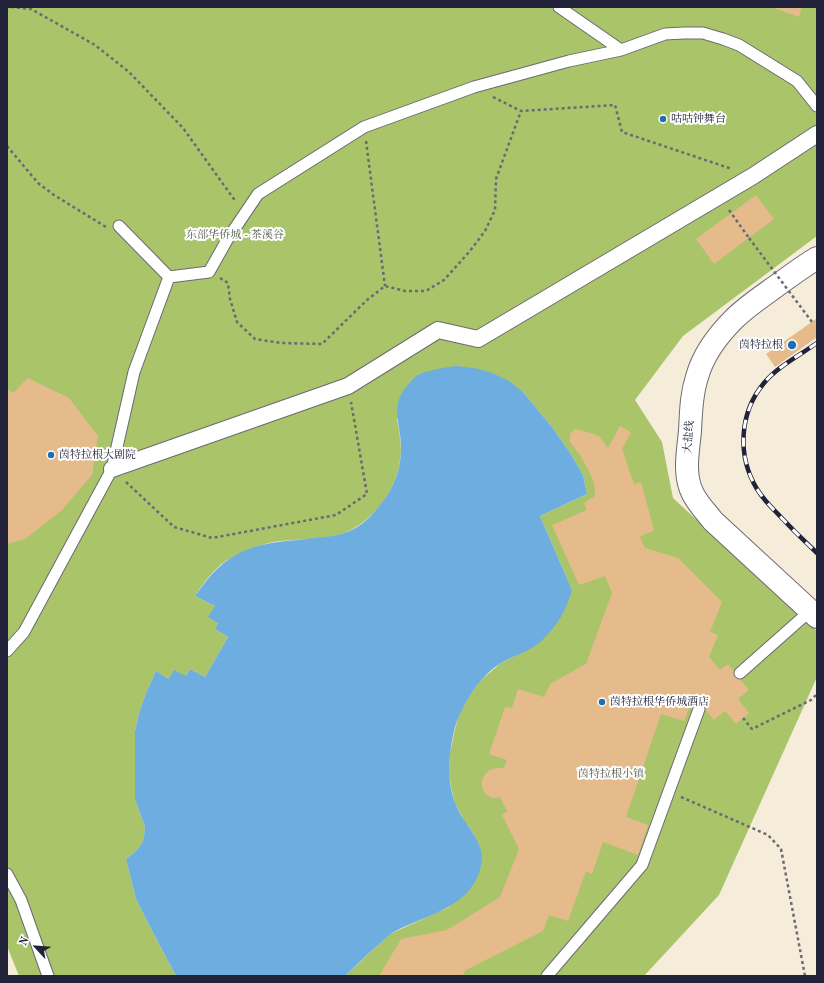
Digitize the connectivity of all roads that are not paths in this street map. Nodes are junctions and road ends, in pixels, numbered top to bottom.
1 (559, 7) edge
2 (621, 50) junction
3 (817, 106) edge
4 (817, 134) edge
5 (119, 226) road end
6 (817, 258) edge
7 (169, 277) junction
8 (112, 469) junction
9 (814, 614) edge
10 (7, 651) edge
11 (740, 673) dead end
12 (699, 709) dead end
13 (7, 874) edge
14 (48, 976) edge
15 (547, 976) edge

1 - 2 lane
2 - 3 lane
2 - 7 lane
4 - 8 street
5 - 7 lane
6 - 9 main road, 大盐线
7 - 8 lane
8 - 10 lane
9 - 11 lane
12 - 15 lane
13 - 14 lane

